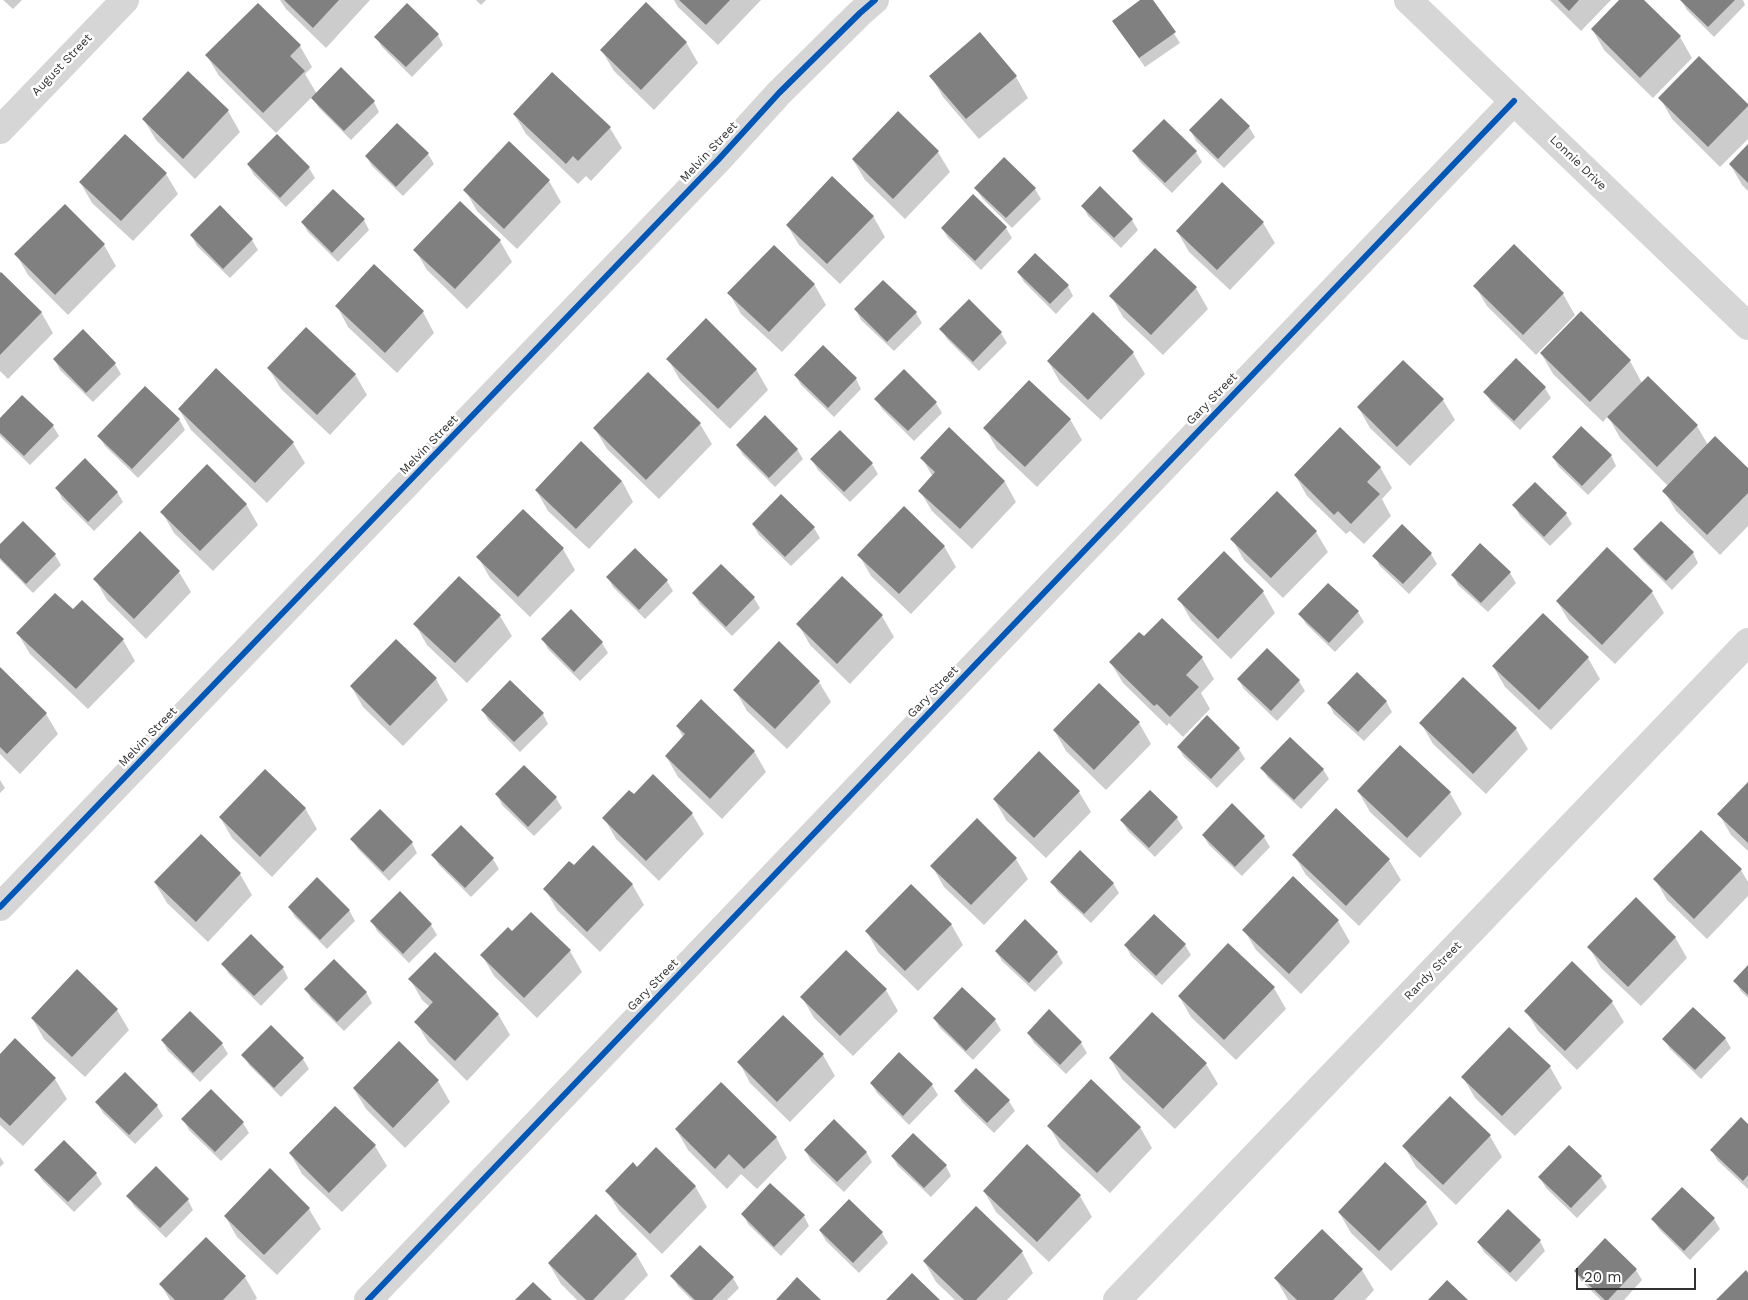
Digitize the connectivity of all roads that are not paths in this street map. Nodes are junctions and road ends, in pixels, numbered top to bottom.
1 (125, 0) edge
2 (875, 0) edge
3 (1408, 0) edge
4 (1514, 101) junction
5 (0, 130) edge
6 (1748, 326) edge
7 (1748, 642) edge
8 (0, 906) edge
9 (368, 1300) edge
10 (1117, 1300) edge

1 - 5 street, August Street
2 - 8 street, Melvin Street
3 - 4 street, Lonnie Drive
4 - 6 street, Lonnie Drive
4 - 9 street, Gary Street
7 - 10 street, Randy Street

